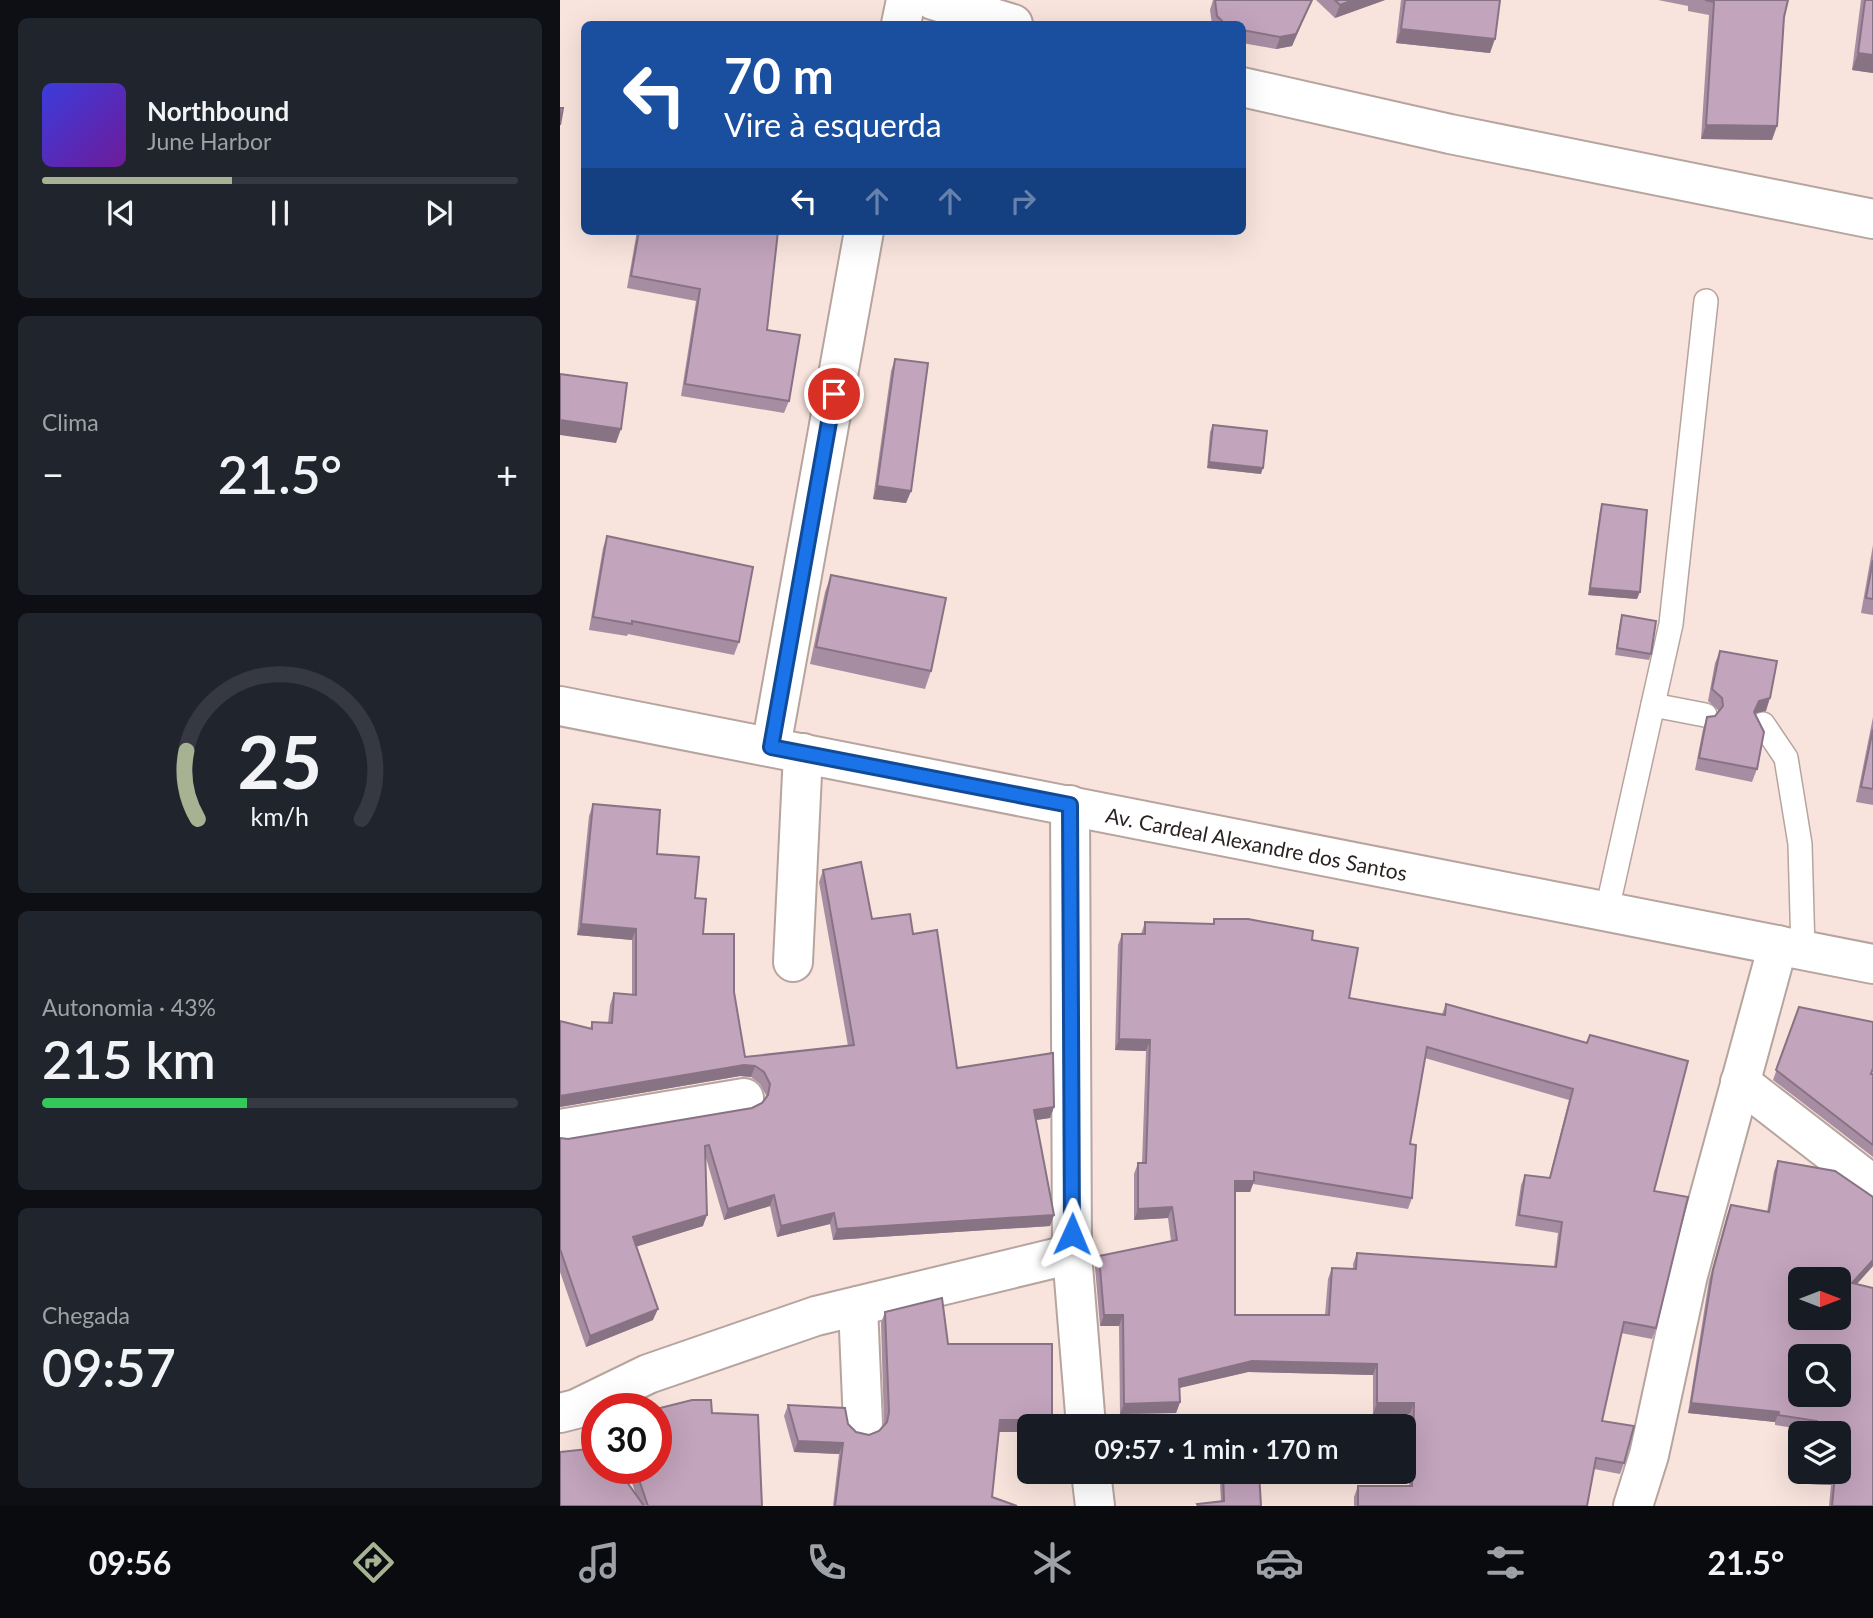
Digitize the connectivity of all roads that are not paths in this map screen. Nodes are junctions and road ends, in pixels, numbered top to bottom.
1 (906, 0) edge
2 (933, 0) edge
3 (902, 21) edge
4 (1003, 21) edge
5 (1246, 88) edge
6 (1873, 219) edge
7 (863, 235) edge
8 (1706, 301) dead end
9 (1653, 705) junction
10 (560, 706) edge
11 (1705, 715) edge
12 (1763, 724) edge
13 (787, 750) junction
14 (1070, 805) junction
15 (1607, 911) junction
16 (1791, 948) junction
17 (793, 962) dead end
18 (1873, 964) edge
19 (1740, 1082) junction
20 (744, 1098) dead end
21 (560, 1129) edge
22 (1873, 1185) edge
23 (1072, 1254) junction
24 (858, 1306) junction
25 (560, 1413) edge
26 (1085, 1414) edge
27 (863, 1424) dead end
28 (1092, 1484) edge
29 (1095, 1506) edge
30 (1633, 1506) edge

1 - 3 street
2 - 4 street
5 - 6 street
7 - 13 street
8 - 9 lane
9 - 11 lane
9 - 15 lane
10 - 13 street, Av. Cardeal Alexandre dos Santos
12 - 16 lane
13 - 14 street, Av. Cardeal Alexandre dos Santos
13 - 17 street
14 - 15 street, Av. Cardeal Alexandre dos Santos
14 - 23 street
15 - 16 street, Av. Cardeal Alexandre dos Santos
16 - 18 street, Av. Cardeal Alexandre dos Santos
16 - 19 street
19 - 22 street
19 - 30 street
20 - 21 street
23 - 24 street
23 - 26 street
24 - 25 street
24 - 27 street
28 - 29 street

